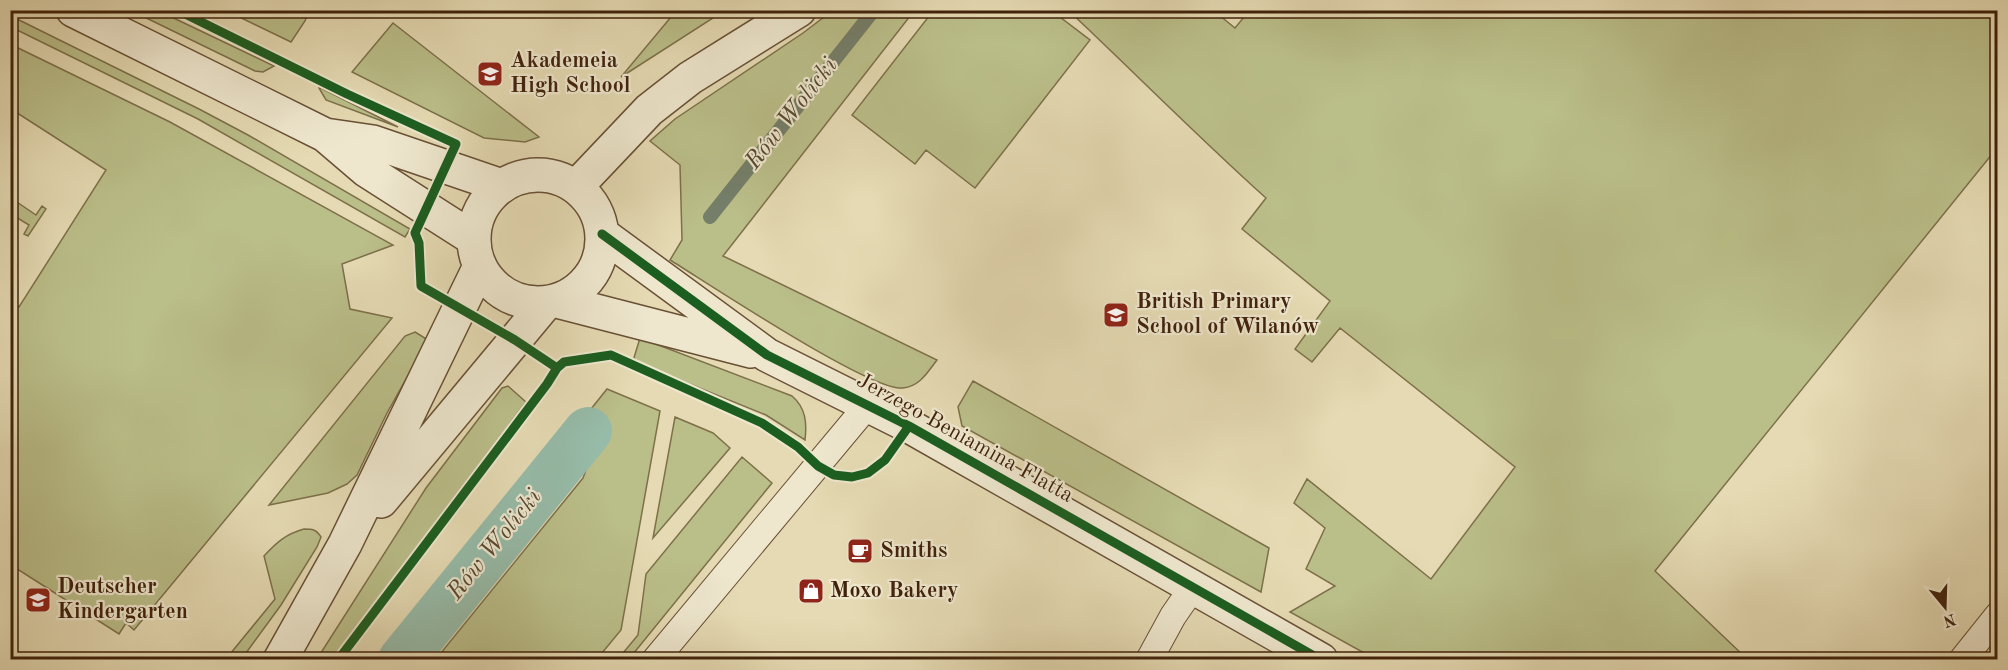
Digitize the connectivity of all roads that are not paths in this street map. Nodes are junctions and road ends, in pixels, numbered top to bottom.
1 (73, 10) edge
2 (799, 10) edge
3 (325, 135) junction
4 (502, 186) junction
5 (576, 186) junction
6 (602, 234) junction
7 (477, 253) junction
8 (552, 302) junction
9 (767, 355) junction
10 (867, 406) junction
11 (345, 544) junction
12 (1193, 587) junction
13 (1998, 615) edge
14 (280, 660) edge
15 (655, 660) edge
16 (1149, 660) edge
17 (1321, 660) edge
18 (1962, 660) edge

1 - 3 street
2 - 5 street
3 - 4 street
3 - 7 street
4 - 5 street
4 - 7 street
5 - 6 street
6 - 8 street
6 - 9 street, Jerzego Beniamina Flatta
7 - 8 street
7 - 11 street
8 - 9 street, Jerzego Beniamina Flatta
8 - 11 street
9 - 10 street, Jerzego Beniamina Flatta
10 - 12 street, Jerzego Beniamina Flatta
10 - 15 lane
11 - 14 street
12 - 16 lane
12 - 17 street, Jerzego Beniamina Flatta
13 - 18 lane

